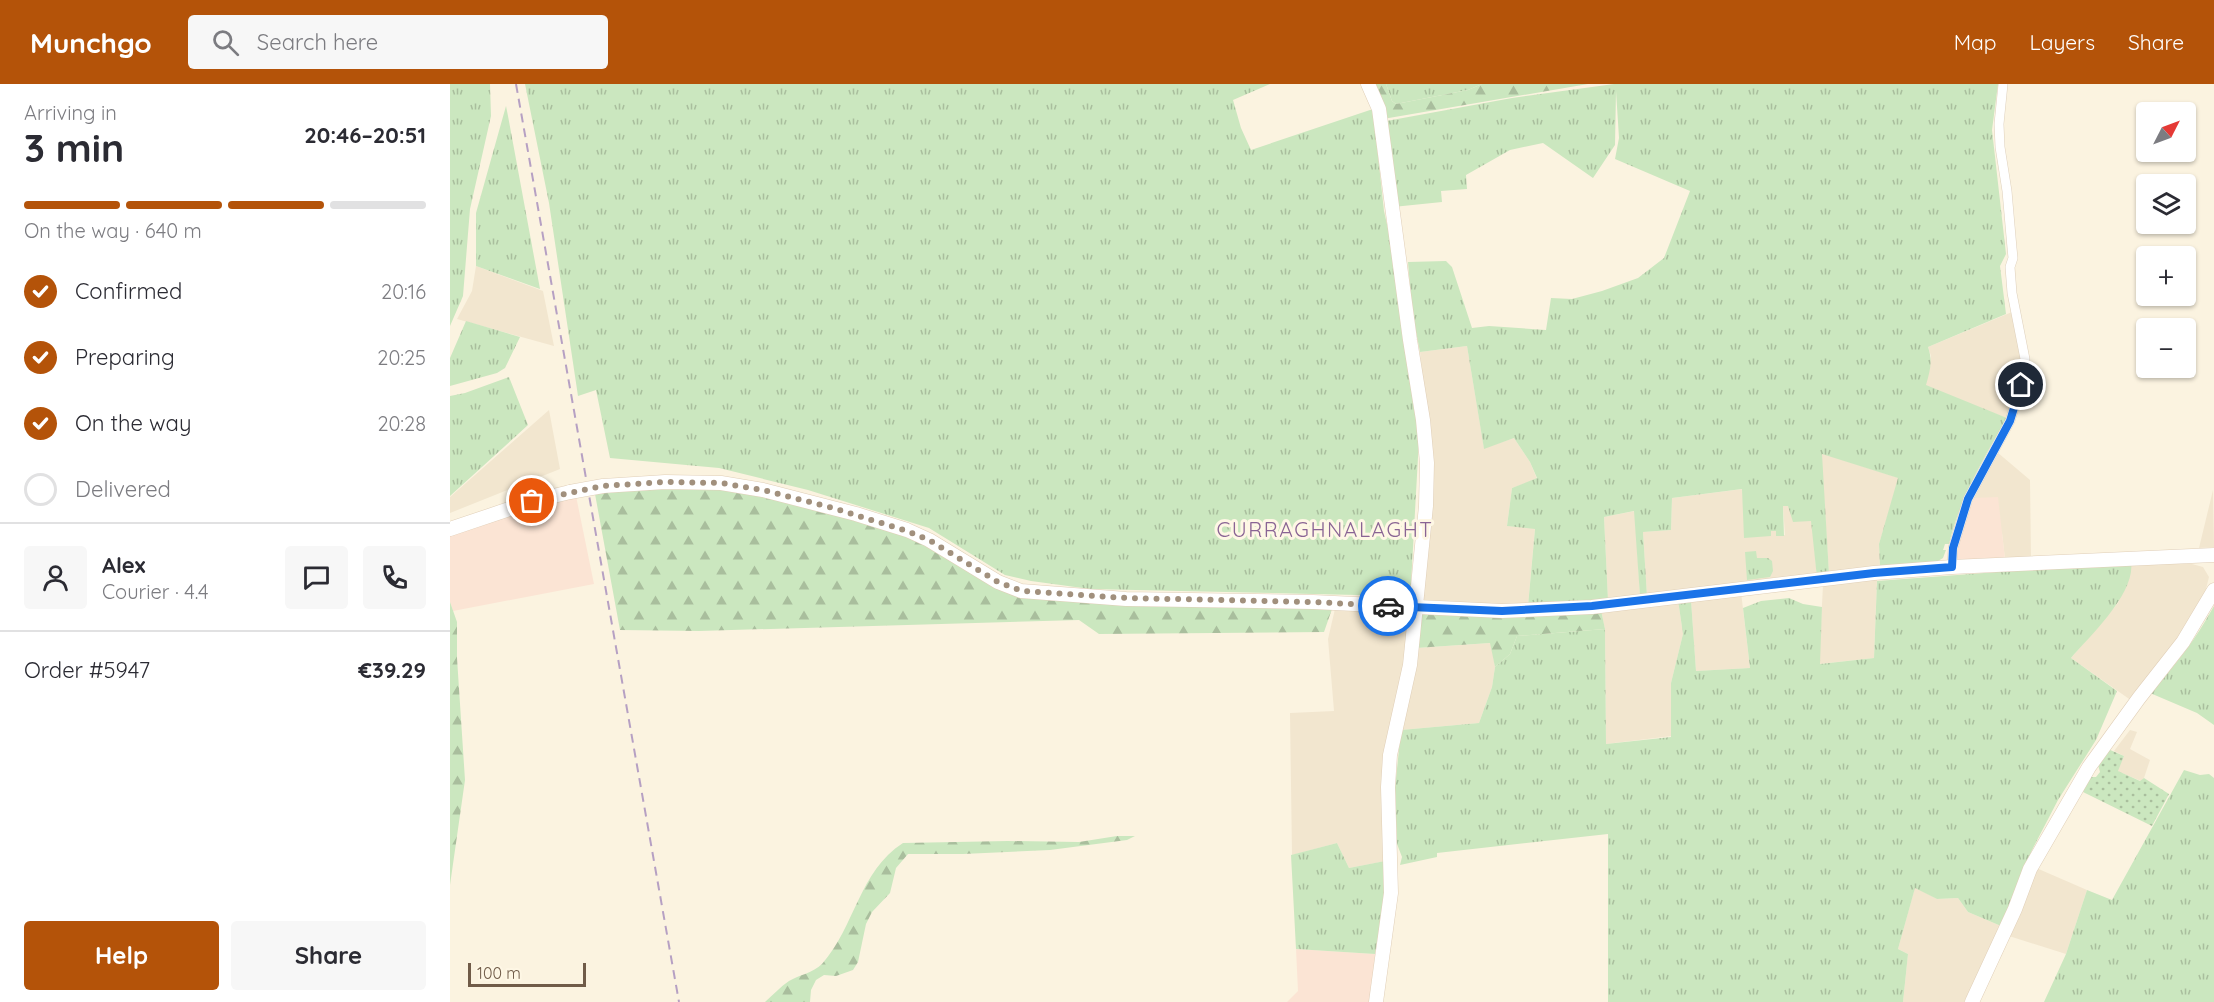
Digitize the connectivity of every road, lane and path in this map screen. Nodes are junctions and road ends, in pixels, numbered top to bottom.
1 (1368, 84) edge
2 (2003, 84) edge
3 (450, 529) edge
4 (2214, 555) edge
5 (1952, 567) junction
6 (2214, 590) edge
7 (1415, 608) junction
8 (1376, 1002) edge
9 (1972, 1002) edge

1 - 7 street
2 - 5 street
3 - 7 street, bridge
4 - 5 street
5 - 7 street
6 - 9 street
7 - 8 street

